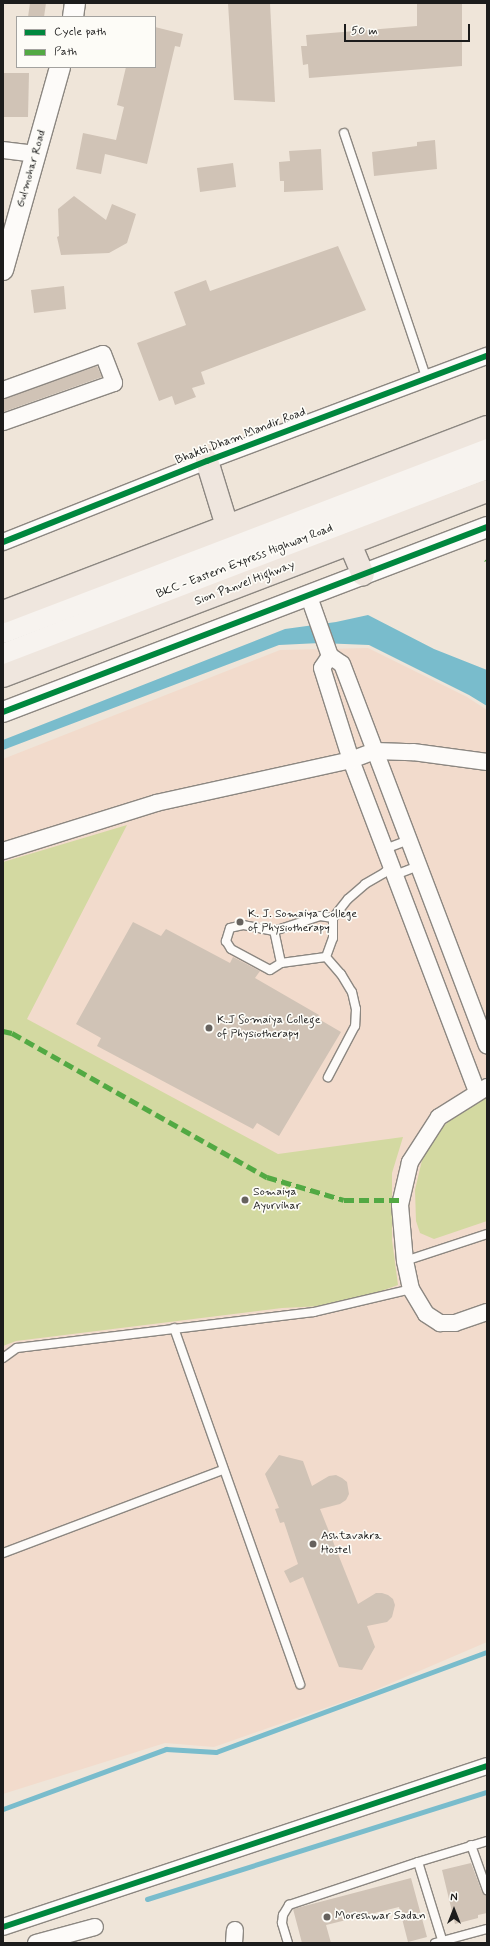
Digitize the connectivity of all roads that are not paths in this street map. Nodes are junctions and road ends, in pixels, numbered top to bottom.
1 (75, 3) edge
2 (73, 16) edge
3 (60, 68) edge
4 (344, 133) dead end
5 (3, 150) edge
6 (36, 154) junction
7 (3, 270) edge
8 (487, 356) edge
9 (427, 379) junction
10 (3, 390) edge
11 (3, 422) edge
12 (487, 427) edge
13 (487, 448) edge
14 (207, 461) junction
15 (487, 468) edge
16 (487, 491) edge
17 (227, 526) junction
18 (487, 526) edge
19 (3, 542) edge
20 (350, 544) junction
21 (363, 574) junction
22 (308, 594) junction
23 (3, 612) edge
24 (3, 632) edge
25 (329, 653) junction
26 (3, 655) edge
27 (3, 676) edge
28 (3, 712) edge
29 (375, 751) junction
30 (351, 760) junction
31 (487, 762) edge
32 (409, 840) junction
33 (385, 849) junction
34 (3, 851) edge
35 (418, 866) junction
36 (393, 871) junction
37 (333, 918) junction
38 (274, 931) junction
39 (326, 957) junction
40 (281, 963) junction
41 (487, 1044) edge
42 (328, 1077) dead end
43 (482, 1089) edge
44 (487, 1234) edge
45 (405, 1261) junction
46 (411, 1289) junction
47 (487, 1312) edge
48 (174, 1328) junction
49 (3, 1358) edge
50 (223, 1470) junction
51 (3, 1553) edge
52 (300, 1684) dead end
53 (487, 1766) edge
54 (487, 1841) edge
55 (471, 1845) junction
56 (418, 1862) junction
57 (487, 1890) edge
58 (3, 1926) edge
59 (95, 1927) dead end
60 (487, 1929) edge
61 (440, 1942) edge
62 (36, 1943) edge
63 (288, 1943) edge

1 - 2 street
3 - 6 street, Gulmohar Road
4 - 9 lane
5 - 6 street
6 - 7 street, Gulmohar Road
8 - 9 street, Bhakti Dham Mandir Road
9 - 14 street, Bhakti Dham Mandir Road
10 - 11 street
12 - 17 highway
13 - 24 main road, BKC - Eastern Express Highway Road
14 - 17 highway
14 - 19 street, Bhakti Dham Mandir Road
15 - 26 main road, BKC - Eastern Express Highway Road
16 - 20 highway, Sion Panvel Highway
17 - 23 highway
18 - 21 street
20 - 21 highway
20 - 27 highway, Sion Panvel Highway
21 - 22 street
22 - 25 street
22 - 28 street
25 - 29 street
25 - 30 street
29 - 30 street
29 - 31 street
29 - 32 street
30 - 33 street
30 - 34 street
32 - 33 lane
32 - 35 street
33 - 36 street
35 - 36 lane
35 - 41 street
36 - 37 lane
36 - 43 street
37 - 38 lane
37 - 39 lane
38 - 40 lane
38 - 40 lane
39 - 40 lane
39 - 42 lane
43 - 45 street
44 - 45 lane
45 - 46 street
46 - 47 street
46 - 48 lane
48 - 49 lane
48 - 50 lane
50 - 51 lane
50 - 52 lane
53 - 58 street
54 - 55 lane
55 - 56 lane
55 - 57 lane
56 - 61 lane
56 - 63 lane
59 - 62 street
60 - 61 lane

